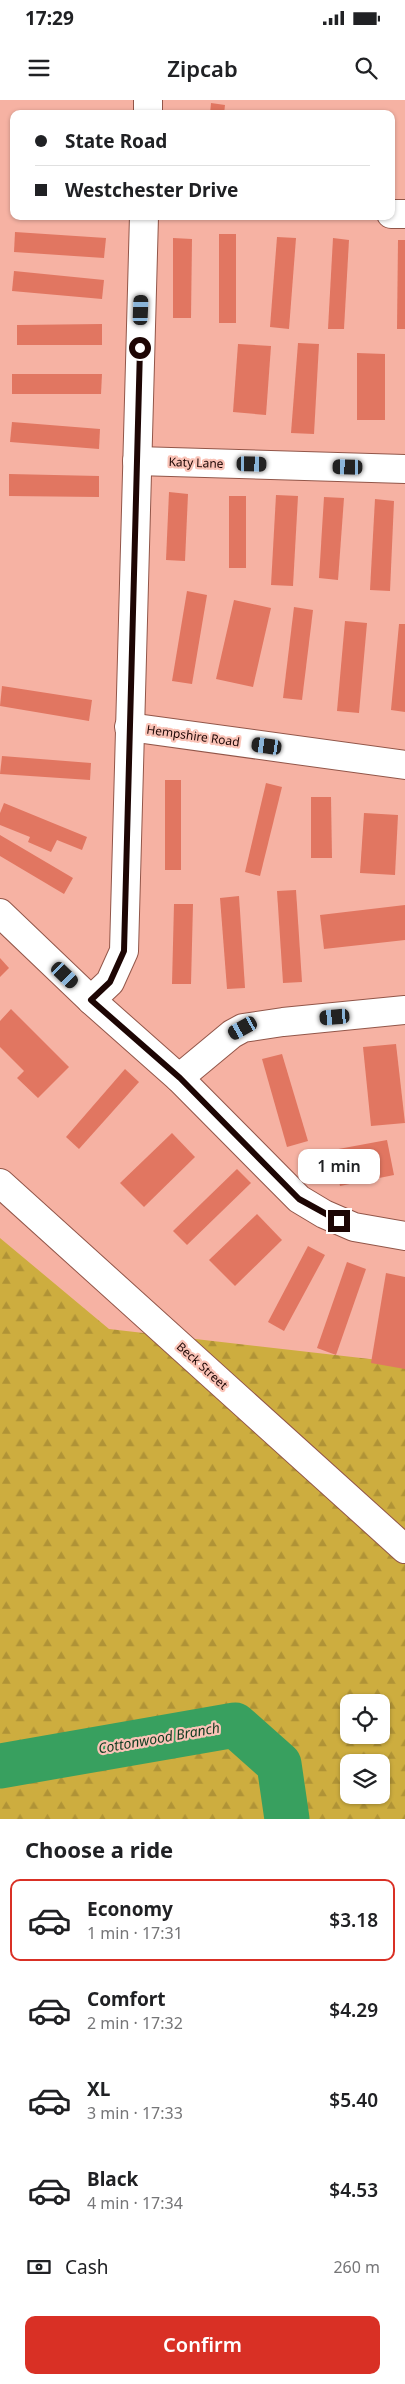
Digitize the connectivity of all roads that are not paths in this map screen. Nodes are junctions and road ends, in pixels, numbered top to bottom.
1 (144, 220) edge
2 (137, 461) junction
3 (405, 469) edge
4 (129, 727) junction
5 (405, 765) edge
6 (0, 913) edge
7 (91, 1000) junction
8 (405, 1010) edge
9 (180, 1078) junction
10 (0, 1183) edge
11 (405, 1236) edge
12 (405, 1548) edge

1 - 2 street
2 - 3 street, Katy Lane
2 - 4 street
4 - 5 street, Hempshire Road
4 - 7 street
6 - 7 street
7 - 9 street
8 - 9 street
9 - 11 street
10 - 12 street, Beck Street

